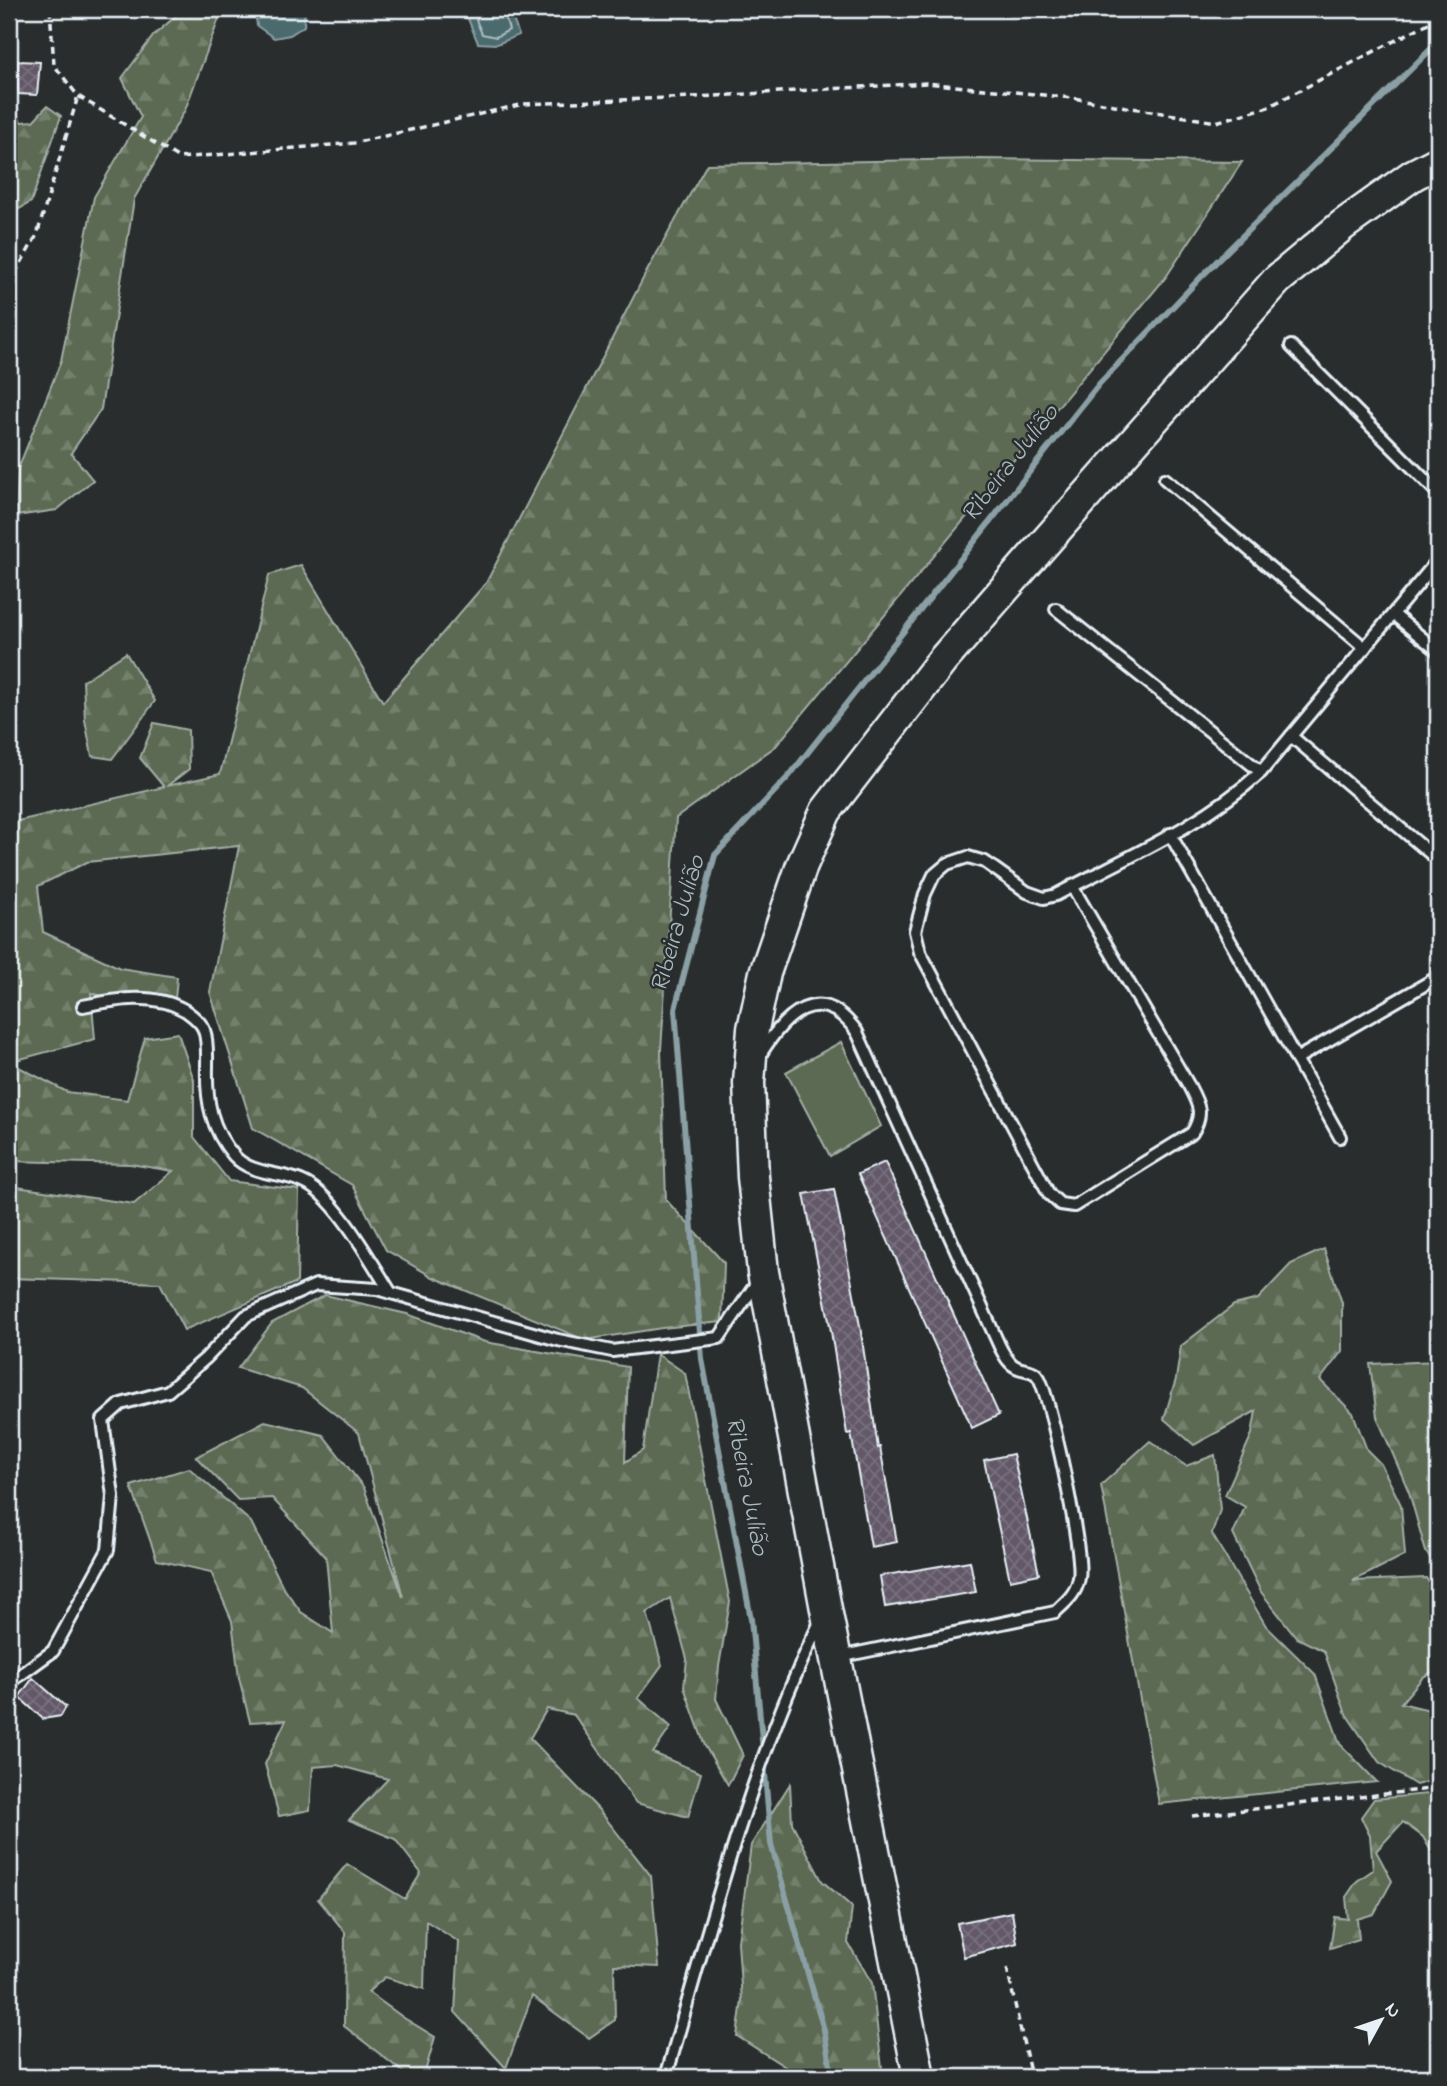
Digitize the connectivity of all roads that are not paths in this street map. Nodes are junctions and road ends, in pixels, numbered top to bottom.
1 (1438, 162) edge
2 (1291, 346) dead end
3 (1165, 479) dead end
4 (1438, 493) edge
5 (1438, 560) edge
6 (1056, 609) dead end
7 (1393, 614) junction
8 (1365, 648) junction
9 (1438, 651) edge
10 (1292, 736) junction
11 (1261, 772) junction
12 (1170, 834) junction
13 (1438, 860) edge
14 (1072, 886) junction
15 (1438, 977) edge
16 (83, 1006) dead end
17 (1296, 1059) junction
18 (749, 1083) junction
19 (1340, 1137) dead end
20 (763, 1272) junction
21 (391, 1293) junction
22 (826, 1609) junction
23 (836, 1658) junction
24 (9, 1683) edge
25 (666, 2077) edge
26 (919, 2077) edge

1 - 18 main road
2 - 4 lane
3 - 8 lane
5 - 7 lane
6 - 11 lane
7 - 8 lane
7 - 9 lane
8 - 10 lane
10 - 11 lane
10 - 13 lane
11 - 12 lane
12 - 14 lane
12 - 17 lane
14 - 14 lane
15 - 17 lane
16 - 21 lane
17 - 19 lane
18 - 20 main road
18 - 23 lane
20 - 21 lane
20 - 22 main road
21 - 24 lane
22 - 23 main road
22 - 25 lane
23 - 26 main road

